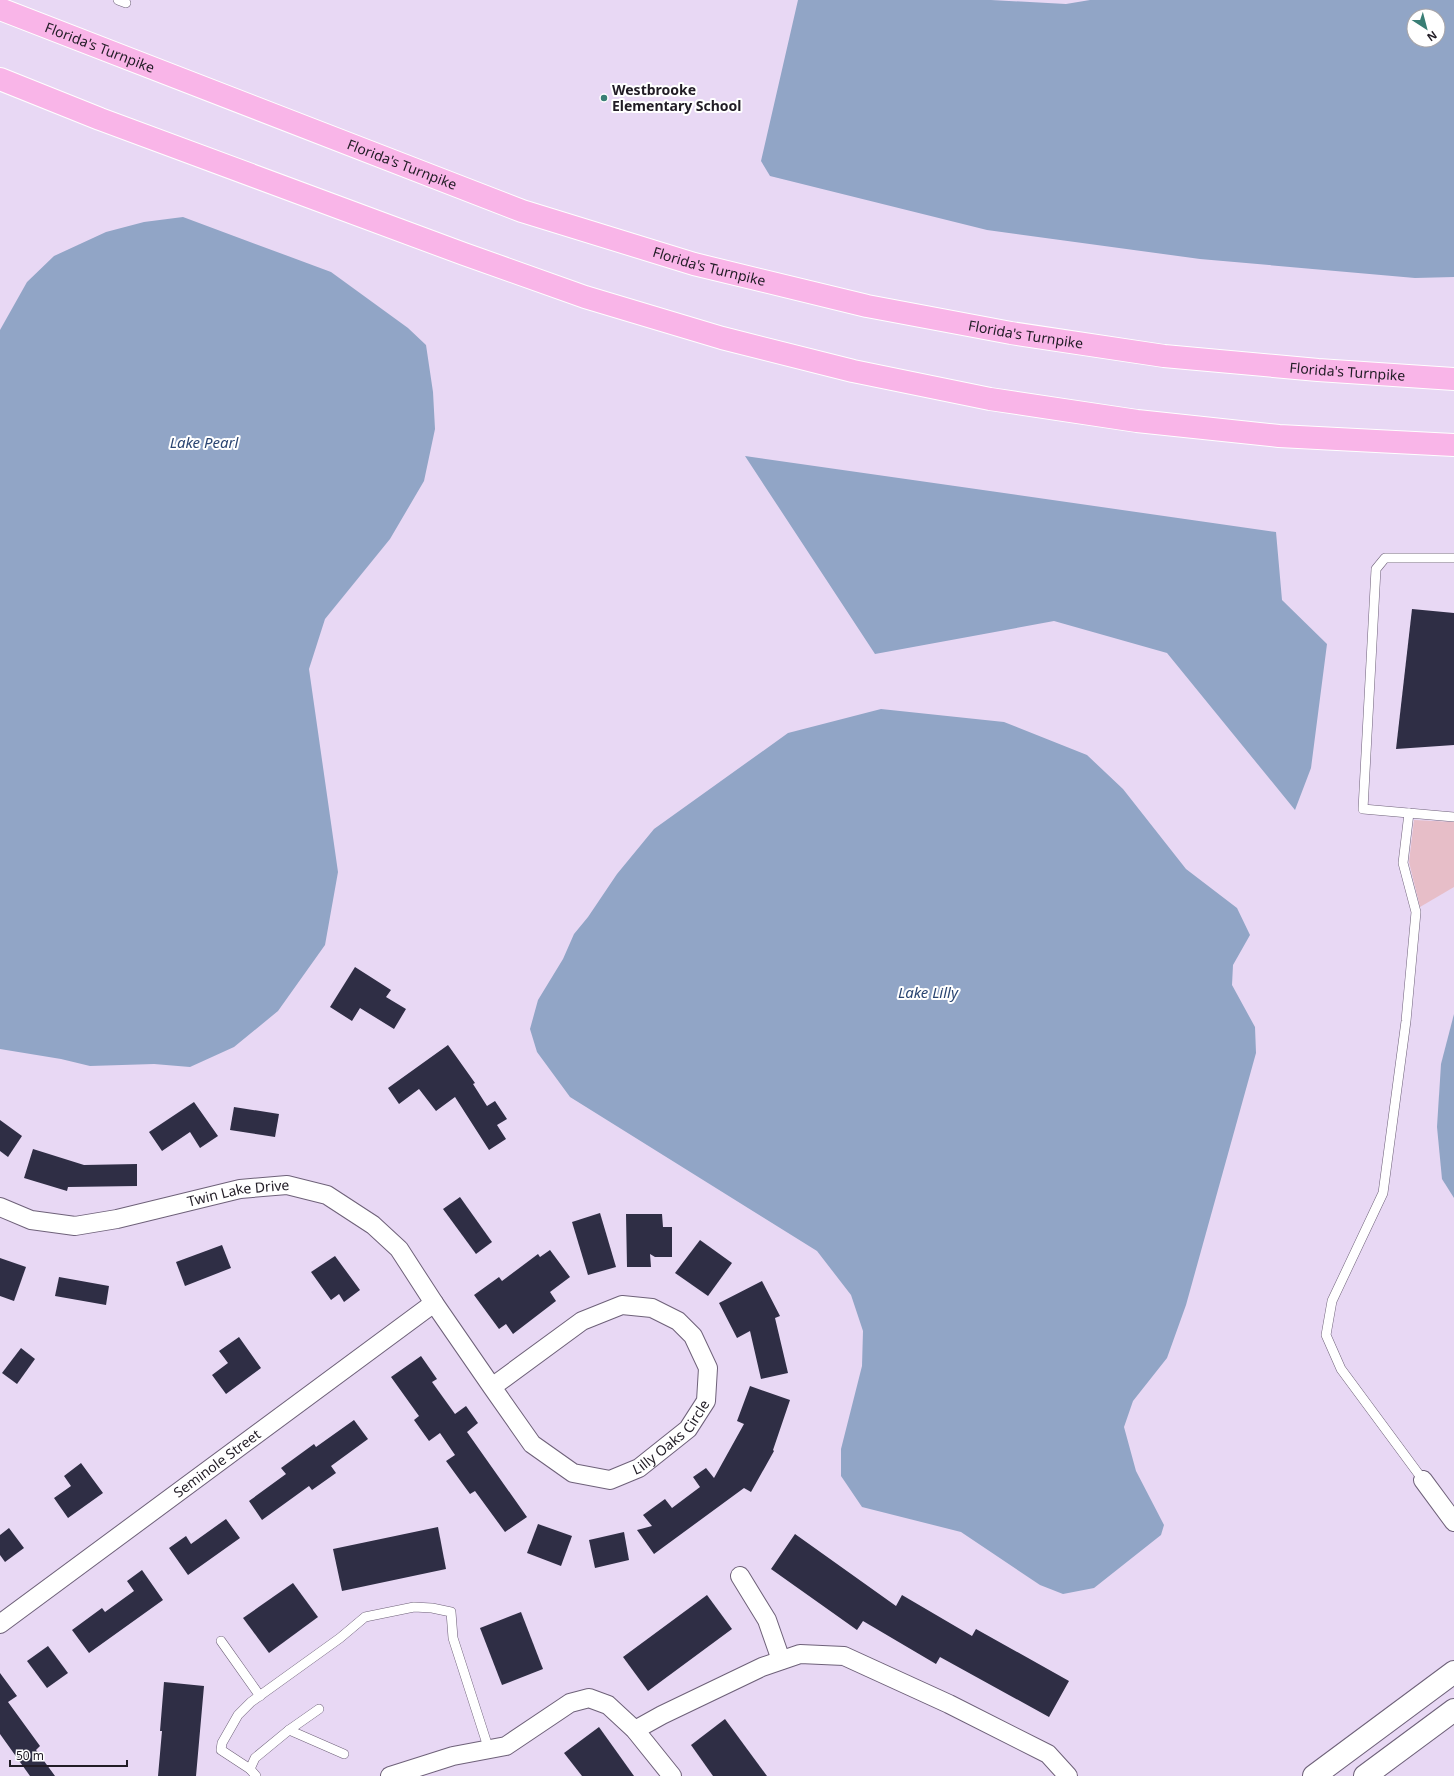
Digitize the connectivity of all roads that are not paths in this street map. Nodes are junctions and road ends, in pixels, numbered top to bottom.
1 (0, 9) edge
2 (0, 79) edge
3 (1454, 380) edge
4 (1454, 445) edge
5 (1454, 558) edge
6 (1409, 813) junction
7 (1454, 817) edge
8 (0, 1206) edge
9 (434, 1302) junction
10 (492, 1387) junction
11 (1423, 1480) joint
12 (1454, 1522) edge
13 (740, 1576) dead end
14 (0, 1624) edge
15 (221, 1641) dead end
16 (781, 1660) junction
17 (1454, 1672) edge
18 (260, 1696) junction
19 (318, 1709) dead end
20 (1454, 1710) edge
21 (289, 1730) junction
22 (635, 1730) junction
23 (489, 1750) junction
24 (344, 1754) dead end
25 (253, 1772) edge
26 (390, 1776) edge
27 (672, 1776) edge
28 (1068, 1776) edge
29 (1314, 1776) edge
30 (1365, 1776) edge

1 - 3 highway, Florida's Turnpike
2 - 4 highway
5 - 6 lane
6 - 7 lane
6 - 11 lane
8 - 9 street, Twin Lake Drive
9 - 10 street, Lilly Oaks Circle
9 - 14 street, Seminole Street
10 - 10 street, Lilly Oaks Circle
11 - 12 street
13 - 16 street
15 - 18 lane
16 - 22 street
16 - 28 street
17 - 29 main road
18 - 23 lane
18 - 25 lane
19 - 21 lane
20 - 30 main road
21 - 24 lane
21 - 25 lane
22 - 23 street
22 - 27 street
23 - 26 street

